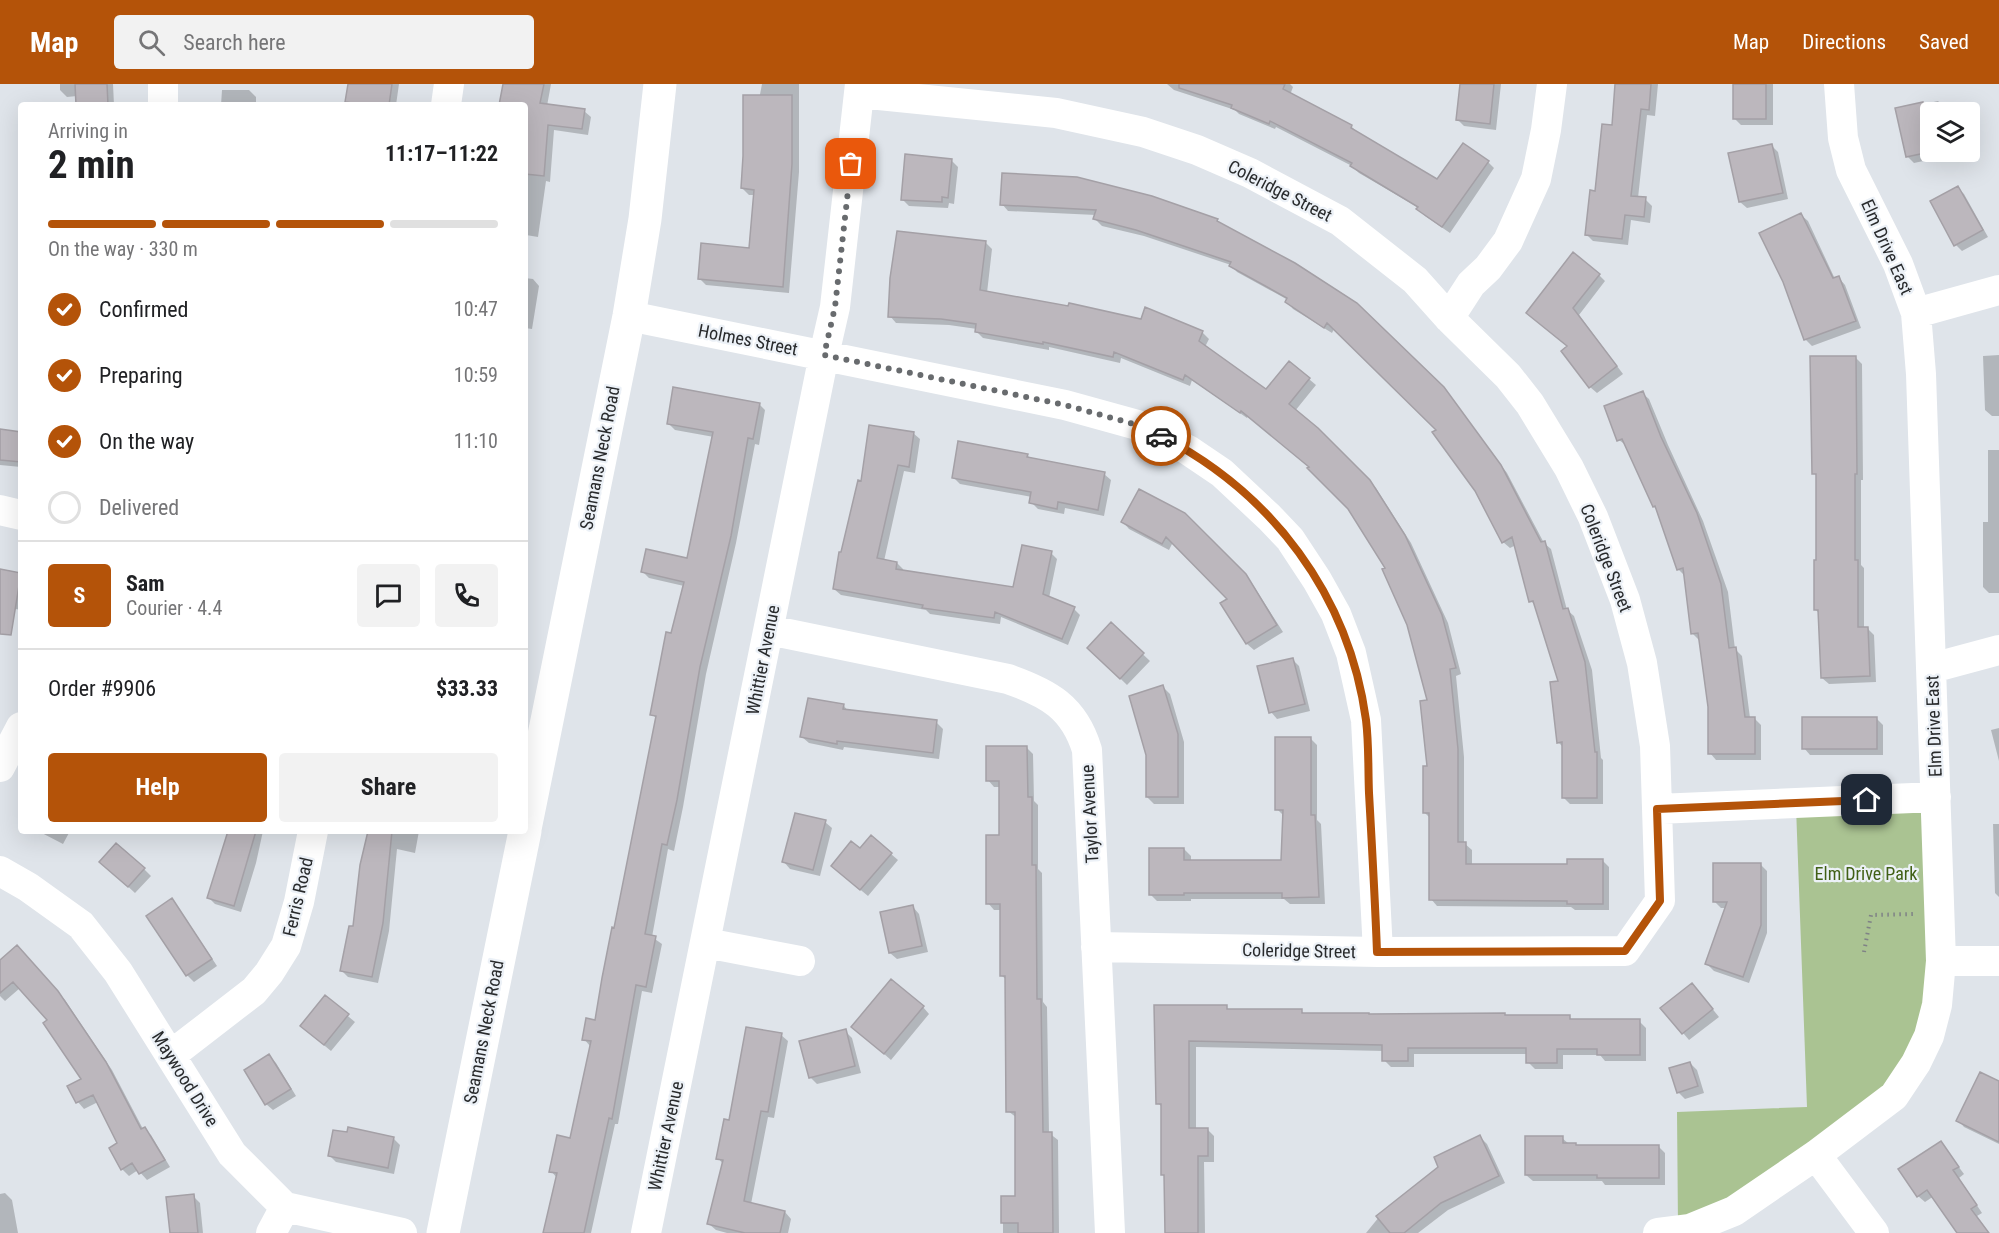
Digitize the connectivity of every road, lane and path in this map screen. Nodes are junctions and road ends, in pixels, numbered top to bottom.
1 (163, 84) edge
2 (448, 84) edge
3 (660, 84) edge
4 (1552, 84) edge
5 (1839, 84) edge
6 (859, 88) edge
7 (163, 102) edge
8 (446, 102) edge
9 (1999, 291) edge
10 (1916, 313) junction
11 (628, 316) junction
12 (1449, 318) junction
13 (824, 355) junction
14 (0, 510) edge
15 (18, 514) edge
16 (770, 630) junction
17 (1999, 650) edge
18 (1932, 668) junction
19 (18, 733) edge
20 (0, 767) edge
21 (1936, 797) junction
22 (1657, 809) junction
23 (528, 815) edge
24 (312, 834) edge
25 (524, 834) edge
26 (0, 871) edge
27 (1940, 914) junction
28 (706, 943) junction
29 (1096, 947) junction
30 (1377, 952) junction
31 (1864, 952) dead end
32 (800, 961) dead end
33 (1941, 961) junction
34 (1999, 961) edge
35 (171, 1055) junction
36 (1816, 1155) junction
37 (285, 1207) junction
38 (271, 1233) edge
39 (402, 1233) edge
40 (443, 1233) edge
41 (646, 1233) edge
42 (1110, 1233) edge
43 (1658, 1233) edge
44 (1874, 1233) edge

1 - 7 street
2 - 8 street
3 - 11 main road, Seamans Neck Road
4 - 12 street
5 - 10 street, Elm Drive East
6 - 12 street, Coleridge Street
6 - 13 street, Whittier Avenue
9 - 10 street
10 - 18 street, Elm Drive East
11 - 13 street, Holmes Street
11 - 23 main road, Seamans Neck Road
12 - 22 street, Coleridge Street
13 - 16 street, Whittier Avenue
13 - 30 street, Holmes Street
14 - 15 street
16 - 28 street, Whittier Avenue
16 - 29 street, Taylor Avenue
17 - 18 street
18 - 21 street, Elm Drive East
19 - 20 street
21 - 22 street
21 - 27 street, Elm Drive East
22 - 30 street, Coleridge Street
24 - 35 street, Ferris Road
25 - 40 main road, Seamans Neck Road
26 - 35 street, Maywood Drive
27 - 31 path
27 - 33 street, Elm Drive East
28 - 32 street
28 - 41 street, Whittier Avenue
29 - 30 street, Coleridge Street
29 - 42 street, Taylor Avenue
33 - 34 street
33 - 36 street, Elm Drive East
35 - 37 street, Maywood Drive
36 - 43 street, Elm Drive East
36 - 44 street
37 - 38 street
37 - 39 street

